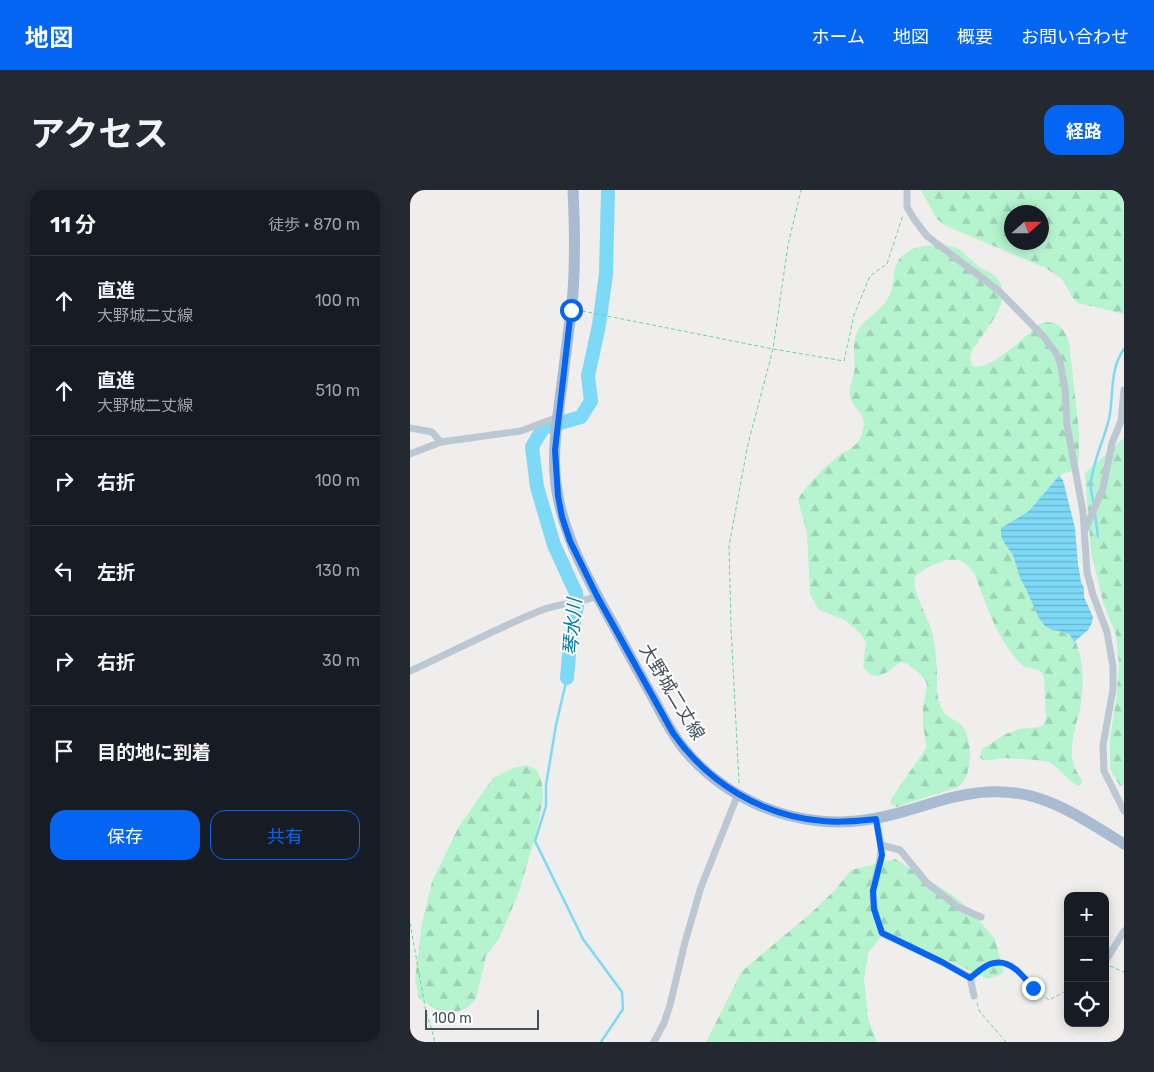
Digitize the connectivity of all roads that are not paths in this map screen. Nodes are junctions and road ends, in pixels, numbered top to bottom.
1 (573, 190) edge
2 (907, 190) edge
3 (1124, 390) edge
4 (558, 417) junction
5 (410, 428) edge
6 (441, 442) junction
7 (410, 454) edge
8 (1084, 533) junction
9 (597, 596) junction
10 (410, 671) edge
11 (738, 794) junction
12 (1124, 811) edge
13 (876, 819) junction
14 (881, 844) junction
15 (1124, 844) edge
16 (981, 917) dead end
17 (1124, 931) edge
18 (1109, 955) edge
19 (974, 996) road end
20 (654, 1042) edge

1 - 4 main road
2 - 8 street
3 - 8 street
4 - 6 street
4 - 9 main road, 大野城二丈線
5 - 6 street
6 - 7 street
8 - 12 street
9 - 10 street
9 - 11 main road, 大野城二丈線
11 - 13 main road, 大野城二丈線
11 - 20 street
13 - 14 street
13 - 15 main road, 大野城二丈線
14 - 16 street
14 - 19 street
17 - 18 street

